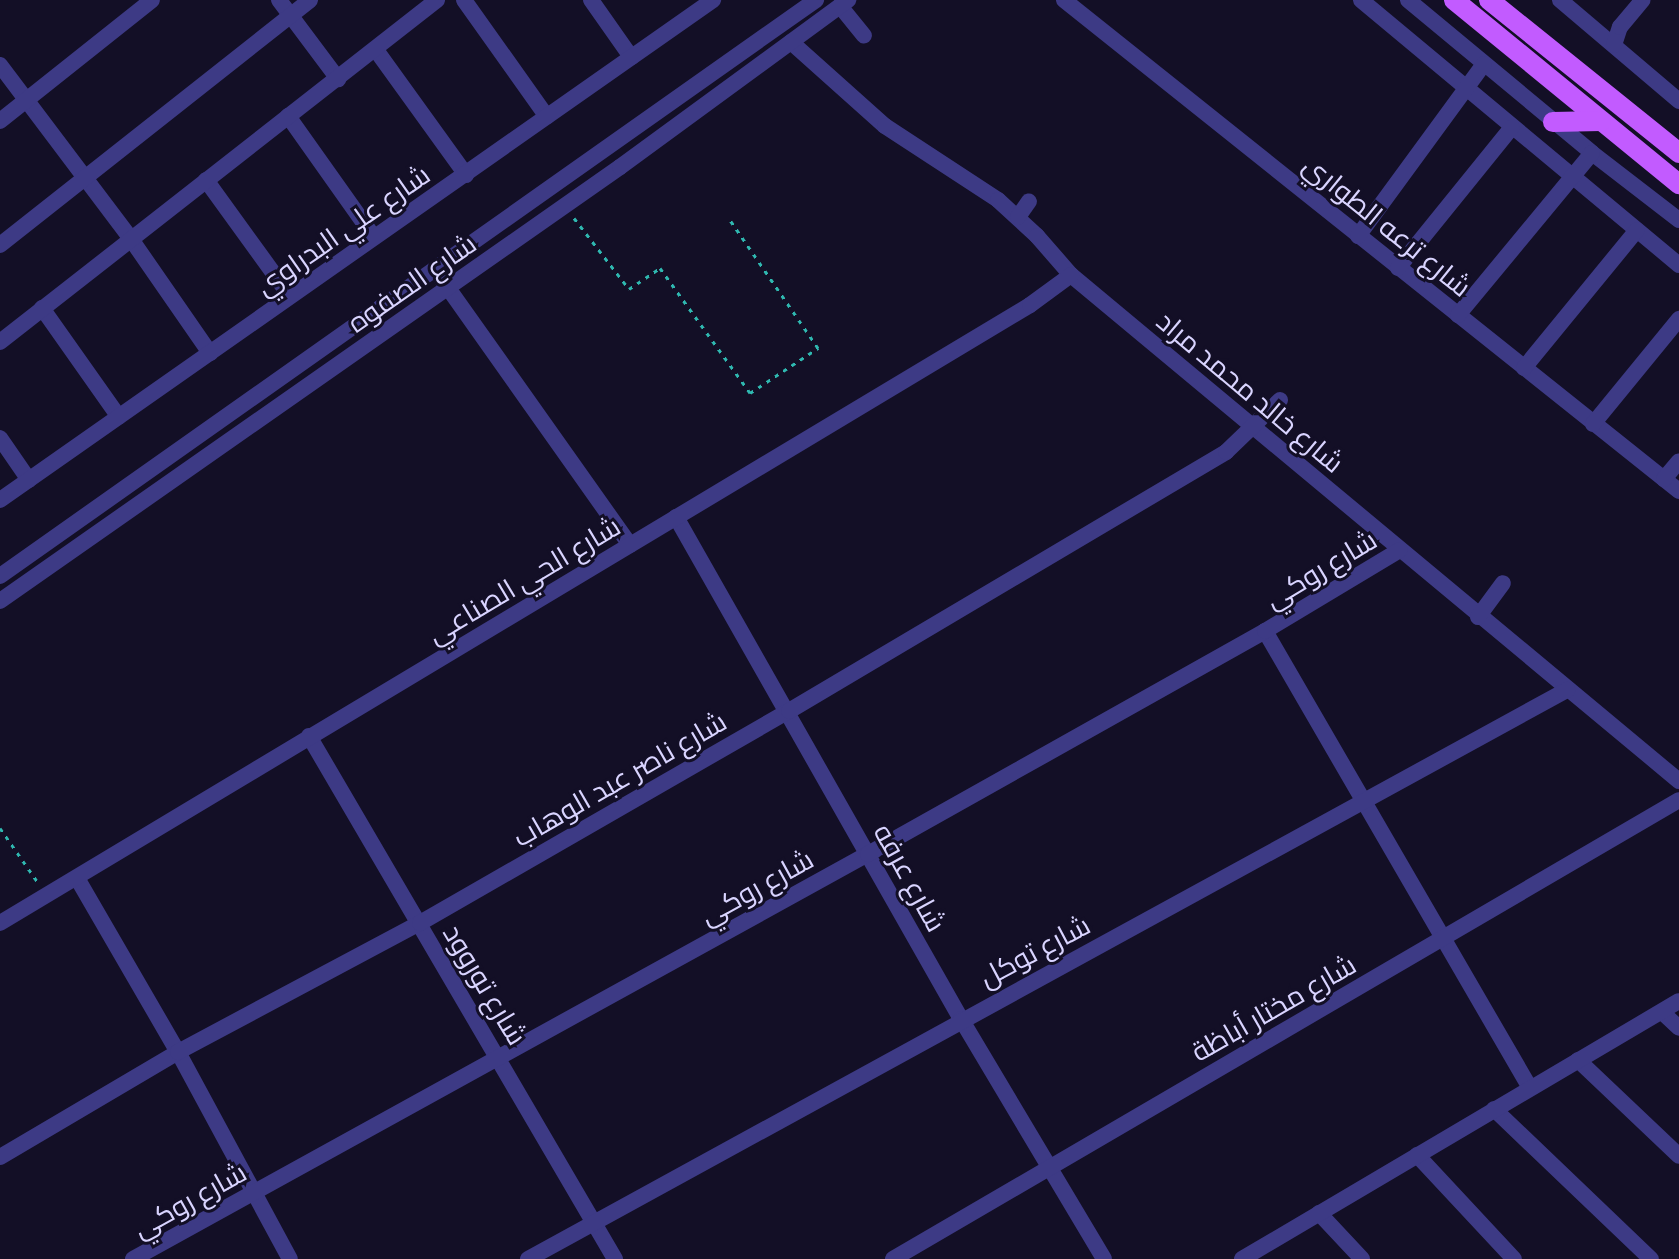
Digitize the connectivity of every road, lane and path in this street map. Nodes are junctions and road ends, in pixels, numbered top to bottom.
1 (152, 0) edge
2 (279, 0) edge
3 (310, 0) edge
4 (437, 0) edge
5 (464, 0) edge
6 (591, 0) edge
7 (713, 0) edge
8 (816, 0) edge
9 (1064, 0) edge
10 (1361, 0) edge
11 (1408, 0) edge
12 (1454, 0) edge
13 (1489, 0) edge
14 (1560, 0) edge
15 (1643, 0) edge
16 (844, 3) edge
17 (291, 15) junction
18 (864, 36) dead end
19 (791, 42) junction
20 (1614, 45) junction
21 (376, 50) junction
22 (631, 57) junction
23 (1484, 64) junction
24 (0, 65) edge
25 (338, 79) junction
26 (1466, 89) junction
27 (27, 101) junction
28 (1679, 101) edge
29 (288, 116) junction
30 (547, 117) junction
31 (0, 121) edge
32 (1601, 121) junction
33 (1553, 122) junction
34 (1512, 127) junction
35 (1592, 153) junction
36 (1679, 153) edge
37 (466, 175) junction
38 (1573, 177) junction
39 (85, 178) junction
40 (206, 180) junction
41 (1679, 184) edge
42 (1029, 201) dead end
43 (565, 205) junction
44 (728, 217) dead end
45 (1018, 217) junction
46 (1679, 220) edge
47 (1637, 230) junction
48 (373, 236) junction
49 (1358, 236) junction
50 (131, 239) junction
51 (0, 245) edge
52 (1679, 265) edge
53 (1398, 268) junction
54 (435, 270) junction
55 (1071, 275) junction
56 (447, 287) junction
57 (290, 296) junction
58 (42, 308) junction
59 (1458, 315) junction
60 (1679, 319) edge
61 (0, 342) edge
62 (210, 353) junction
63 (1524, 368) junction
64 (1280, 400) dead end
65 (119, 417) junction
66 (1593, 424) junction
67 (1254, 427) junction
68 (0, 438) edge
69 (1679, 461) edge
70 (1664, 479) junction
71 (29, 480) junction
72 (1679, 491) edge
73 (0, 500) edge
74 (676, 517) junction
75 (630, 545) junction
76 (1400, 550) junction
77 (0, 576) edge
78 (1503, 583) dead end
79 (0, 601) edge
80 (1478, 617) junction
81 (1265, 631) junction
82 (1567, 690) junction
83 (789, 711) junction
84 (309, 736) junction
85 (1679, 781) edge
86 (1679, 800) edge
87 (1363, 802) junction
88 (0, 828) edge
89 (868, 854) junction
90 (77, 878) junction
91 (47, 896) junction
92 (0, 923) edge
93 (420, 923) junction
94 (1443, 938) junction
95 (1679, 1001) edge
96 (1662, 1012) junction
97 (961, 1019) junction
98 (1679, 1028) edge
99 (178, 1052) junction
100 (500, 1057) junction
101 (1578, 1060) junction
102 (1530, 1088) junction
103 (1494, 1109) junction
104 (1417, 1155) junction
105 (1679, 1156) edge
106 (0, 1157) edge
107 (1050, 1167) junction
108 (253, 1193) junction
109 (1319, 1213) junction
110 (596, 1223) junction
111 (133, 1259) edge
112 (290, 1259) edge
113 (528, 1259) edge
114 (615, 1259) edge
115 (893, 1259) edge
116 (1104, 1259) edge
117 (1242, 1259) edge
118 (1362, 1259) edge
119 (1514, 1259) edge
120 (1651, 1259) edge

1 - 27 street
2 - 17 street
3 - 17 street
4 - 21 street
5 - 30 street
6 - 22 street
7 - 22 street, شارع علي البدراوي
8 - 54 street, شارع الصفوه
9 - 49 street, شارع ترعه الطواري
10 - 26 street
11 - 23 street
12 - 32 main road
13 - 36 main road
14 - 20 street
15 - 20 street
16 - 18 street
16 - 19 street, شارع الصفوه
17 - 25 street
17 - 39 street
19 - 43 street, شارع الصفوه
19 - 45 street, شارع خالد محمد مراد
20 - 28 street
21 - 25 street
21 - 37 street
22 - 30 street, شارع علي البدراوي
23 - 26 street
23 - 33 street
24 - 27 street
25 - 29 street
26 - 34 street
26 - 49 street
27 - 31 street
27 - 39 street
29 - 40 street
29 - 48 street
30 - 37 street, شارع علي البدراوي
32 - 33 main road
32 - 41 main road
33 - 35 street
34 - 38 street
34 - 53 street
35 - 38 street
35 - 46 street
37 - 48 street, شارع علي البدراوي
38 - 47 street
38 - 59 street
39 - 50 street
39 - 51 street
40 - 50 street
40 - 57 street
42 - 45 street
43 - 44 path
43 - 56 street, شارع الصفوه
45 - 55 street, شارع خالد محمد مراد
47 - 52 street
47 - 63 street
48 - 57 street, شارع علي البدراوي
49 - 53 street, شارع ترعه الطواري
50 - 58 street
50 - 62 street
53 - 59 street, شارع ترعه الطواري
54 - 56 street
54 - 77 street, شارع الصفوه
55 - 67 street, شارع خالد محمد مراد
55 - 74 street, شارع الحي الصناعي
56 - 75 street
56 - 79 street, شارع الصفوه
57 - 62 street, شارع علي البدراوي
58 - 61 street
58 - 65 street
59 - 63 street, شارع ترعه الطواري
60 - 66 street
62 - 65 street, شارع علي البدراوي
63 - 66 street, شارع ترعه الطواري
64 - 67 street, شارع ناصر عبد الوهاب
65 - 71 street, شارع علي البدراوي
66 - 70 street, شارع ترعه الطواري
67 - 76 street, شارع خالد محمد مراد
67 - 83 street, شارع ناصر عبد الوهاب
68 - 71 street
69 - 70 street
70 - 72 street, شارع ترعه الطواري
71 - 73 street, شارع علي البدراوي
74 - 75 street, شارع الحي الصناعي
74 - 83 street, شارع عرفه
75 - 84 street, شارع الحي الصناعي
76 - 80 street, شارع خالد محمد مراد
76 - 81 street, شارع روكي
78 - 80 street
80 - 82 street, شارع خالد محمد مراد
81 - 87 street
81 - 89 street, شارع روكي
82 - 85 street, شارع خالد محمد مراد
82 - 87 street, شارع توكل
83 - 89 street, شارع عرفه
83 - 93 street, شارع ناصر عبد الوهاب
84 - 90 street, شارع الحي الصناعي
84 - 93 street, شارع توروود
86 - 94 street, شارع مختار أباظة
87 - 94 street
87 - 97 street, شارع توكل
88 - 91 path
89 - 97 street, شارع عرفه
89 - 100 street, شارع روكي
90 - 91 street, شارع الحي الصناعي
90 - 99 street
91 - 92 street, شارع الحي الصناعي
93 - 99 street, شارع ناصر عبد الوهاب
93 - 100 street, شارع توروود
94 - 102 street
94 - 107 street, شارع مختار أباظة
95 - 96 street
96 - 98 street
96 - 101 street
97 - 107 street, شارع عرفه
97 - 110 street, شارع توكل
99 - 106 street, شارع ناصر عبد الوهاب
99 - 108 street
100 - 108 street, شارع روكي
100 - 110 street, شارع توروود
101 - 102 street
101 - 105 street
102 - 103 street
103 - 104 street
103 - 120 street
104 - 109 street
104 - 119 street
107 - 115 street, شارع مختار أباظة
107 - 116 street, شارع عرفه
108 - 111 street, شارع روكي
108 - 112 street
109 - 117 street
109 - 118 street
110 - 113 street, شارع توكل
110 - 114 street, شارع توروود

